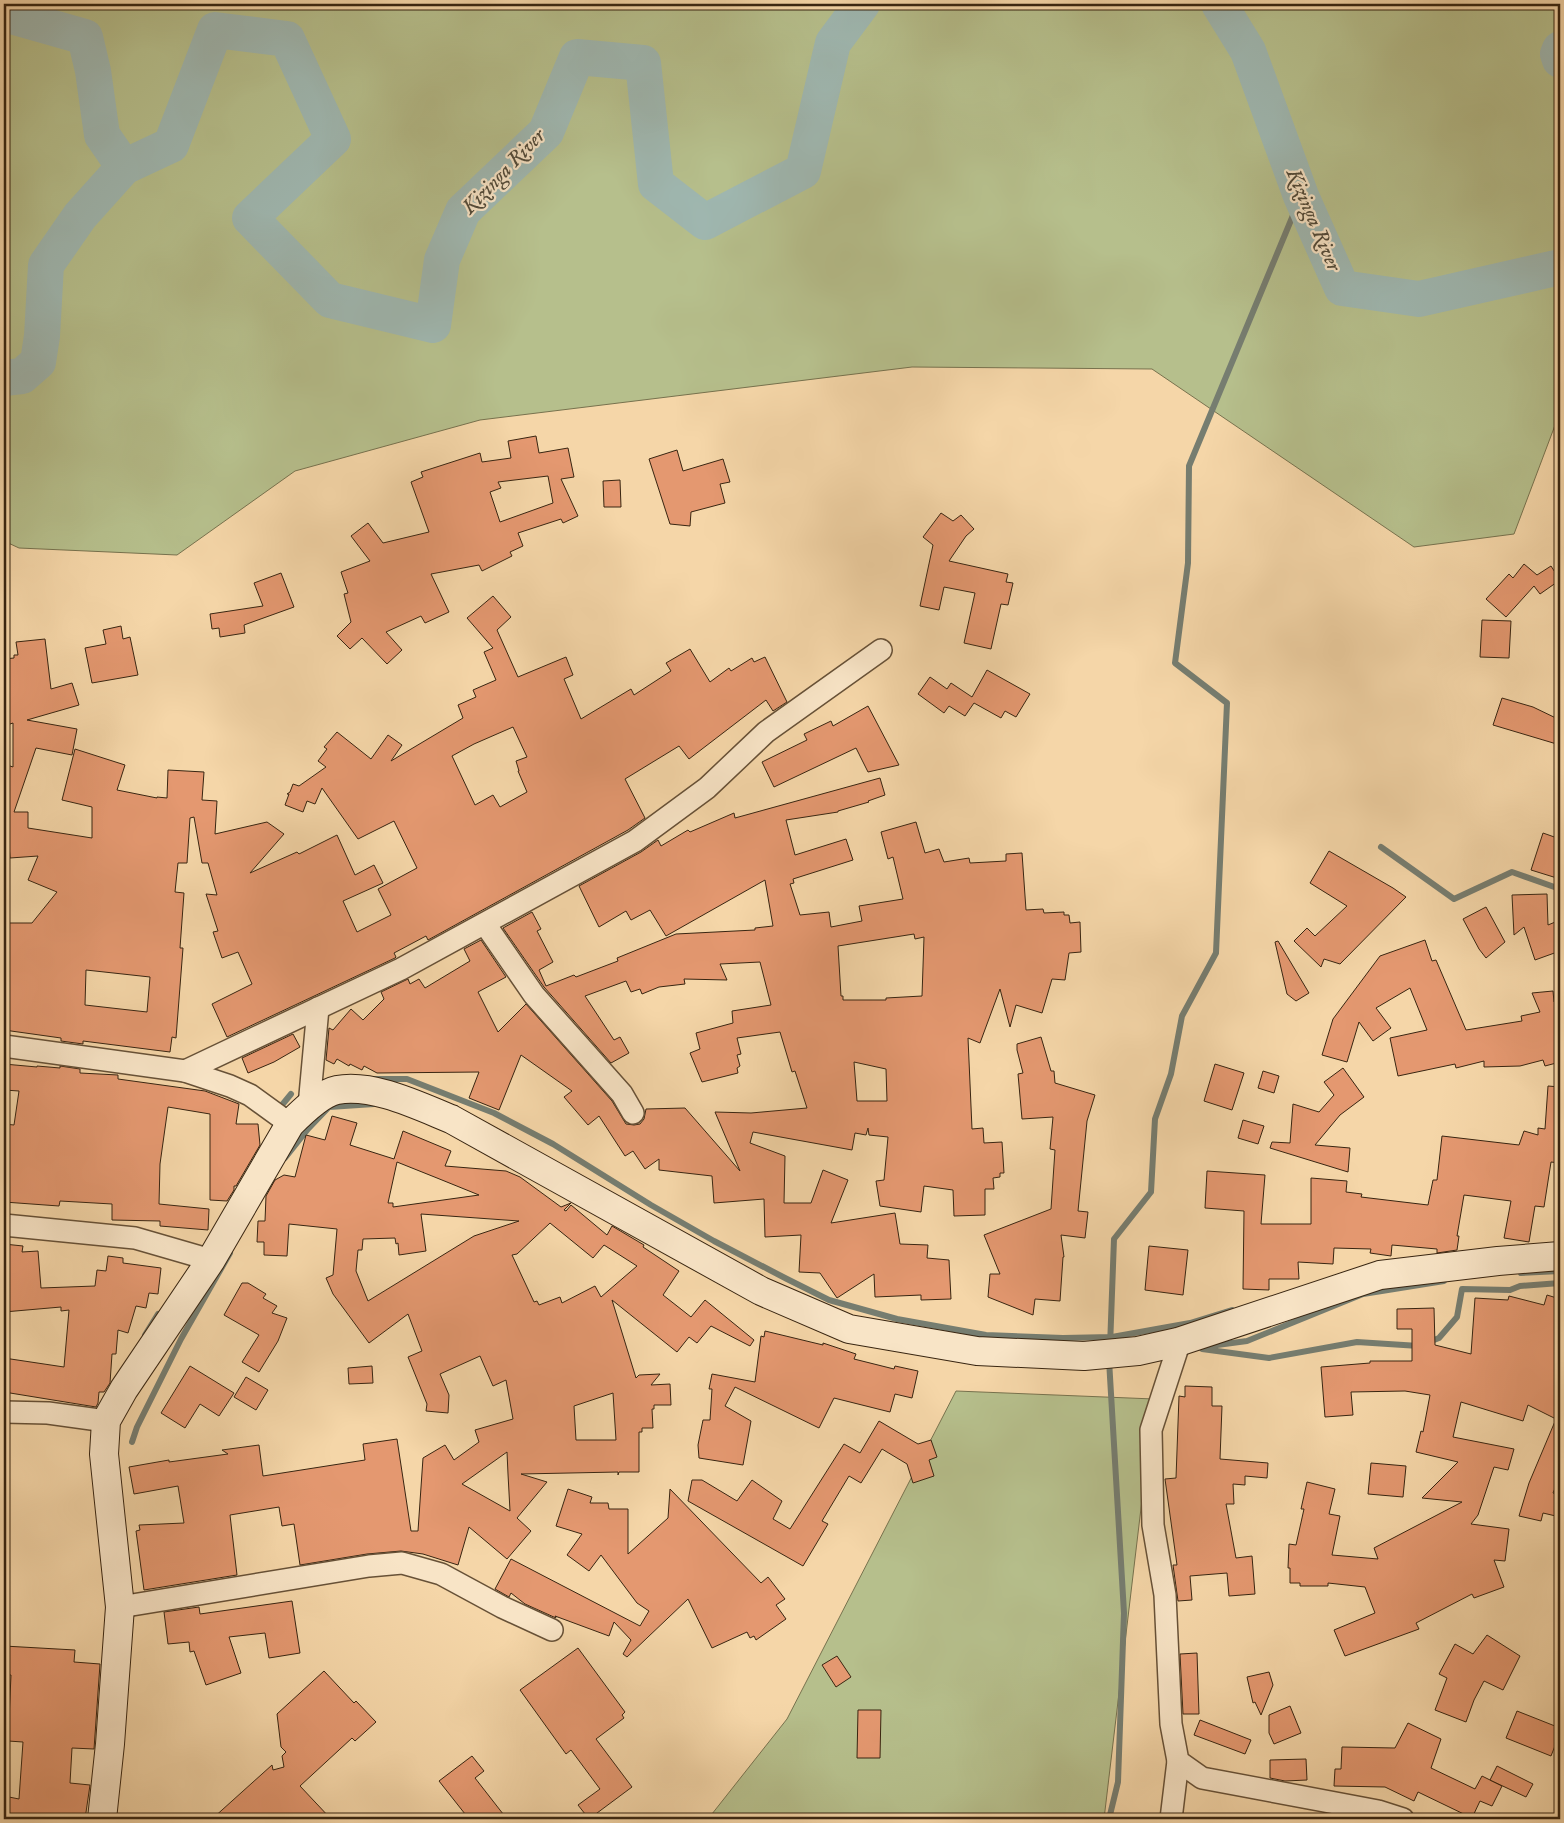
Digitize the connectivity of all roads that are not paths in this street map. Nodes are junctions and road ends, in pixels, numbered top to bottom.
1 (881, 650) dead end
2 (485, 924) junction
3 (318, 1008) junction
4 (4, 1046) edge
5 (184, 1071) junction
6 (633, 1113) dead end
7 (300, 1115) junction
8 (4, 1225) edge
9 (1560, 1256) edge
10 (211, 1260) junction
11 (1178, 1342) junction
12 (4, 1412) edge
13 (106, 1421) junction
14 (120, 1607) junction
15 (552, 1630) dead end
16 (1178, 1761) junction
17 (102, 1819) edge
18 (1171, 1819) edge
19 (1403, 1819) edge

1 - 2 street
2 - 3 street
2 - 6 street
3 - 5 street
3 - 7 street
4 - 5 street
5 - 7 street
7 - 10 street
7 - 11 street
8 - 10 street
9 - 11 street
10 - 13 street
11 - 16 street
12 - 13 street
13 - 14 street
14 - 15 street
14 - 17 street
16 - 18 street
16 - 19 street

